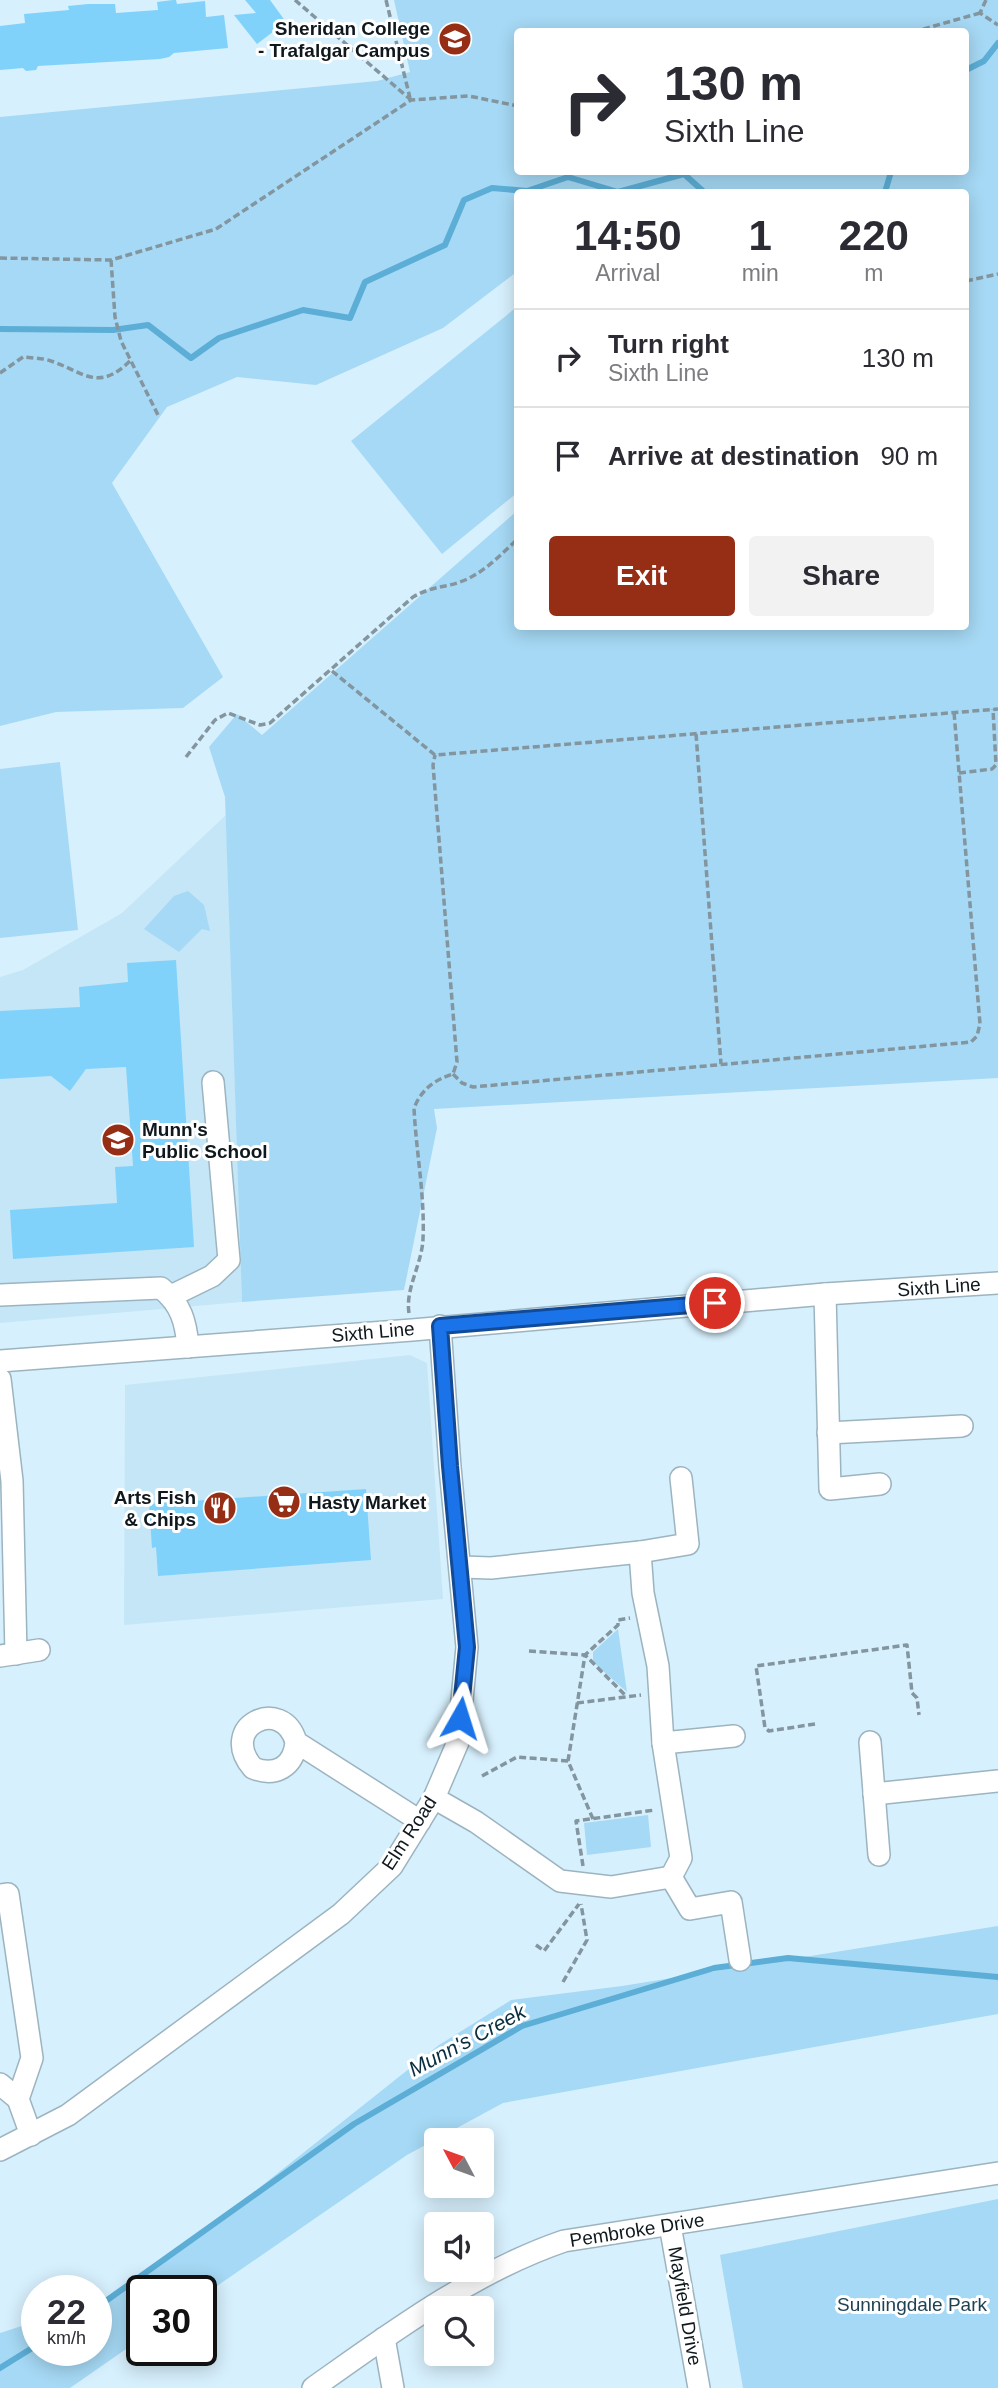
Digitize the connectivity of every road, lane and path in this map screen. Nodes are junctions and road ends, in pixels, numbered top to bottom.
1 (295, 0) edge
2 (386, 0) edge
3 (986, 0) edge
4 (980, 13) junction
5 (998, 25) edge
6 (928, 28) edge
7 (411, 100) junction
8 (514, 105) edge
9 (0, 258) edge
10 (111, 260) junction
11 (998, 274) edge
12 (969, 280) edge
13 (131, 360) junction
14 (0, 373) edge
15 (158, 415) dead end
16 (514, 543) edge
17 (332, 671) junction
18 (996, 709) edge
19 (954, 712) junction
20 (696, 734) junction
21 (435, 755) junction
22 (186, 757) dead end
23 (959, 774) junction
24 (721, 1065) junction
25 (453, 1074) junction
26 (213, 1082) dead end
27 (998, 1283) edge
28 (825, 1294) junction
29 (0, 1295) edge
30 (171, 1296) junction
31 (440, 1326) junction
32 (412, 1330) junction
33 (188, 1346) junction
34 (0, 1361) edge
35 (0, 1378) edge
36 (962, 1426) dead end
37 (828, 1433) junction
38 (681, 1478) dead end
39 (6, 1481) edge
40 (880, 1484) dead end
41 (640, 1552) junction
42 (461, 1567) junction
43 (648, 1616) junction
44 (39, 1650) dead end
45 (529, 1651) dead end
46 (8, 1655) edge
47 (585, 1655) junction
48 (660, 1692) junction
49 (627, 1697) junction
50 (577, 1703) junction
51 (919, 1715) dead end
52 (815, 1724) dead end
53 (734, 1736) dead end
54 (296, 1742) dead end
55 (870, 1742) dead end
56 (663, 1743) junction
57 (568, 1762) junction
58 (482, 1776) dead end
59 (991, 1782) edge
60 (874, 1794) junction
61 (434, 1798) junction
62 (673, 1808) junction
63 (593, 1819) junction
64 (420, 1821) junction
65 (879, 1855) dead end
66 (671, 1877) junction
67 (587, 1891) junction
68 (0, 1895) edge
69 (536, 1945) dead end
70 (740, 1961) dead end
71 (563, 1982) dead end
72 (0, 2084) edge
73 (18, 2099) junction
74 (31, 2135) junction
75 (0, 2150) edge
76 (998, 2173) edge
77 (670, 2225) junction
78 (384, 2338) junction
79 (313, 2388) edge
80 (393, 2388) edge
81 (699, 2388) edge

1 - 7 path
2 - 7 path
3 - 4 path
4 - 5 path
4 - 6 path
7 - 8 path
7 - 10 path
9 - 10 path
10 - 13 path
11 - 12 path
13 - 14 path
13 - 15 path
16 - 17 path
17 - 21 path
17 - 22 path
18 - 19 path
18 - 23 path
19 - 20 path
19 - 23 path
20 - 21 path
20 - 24 path
21 - 25 path
23 - 24 path
24 - 25 path
25 - 32 path
26 - 30 street
27 - 28 street, Sixth Line
28 - 31 street, Sixth Line
28 - 37 street
29 - 30 street
30 - 33 street
31 - 32 street, Sixth Line
31 - 42 street, Elm Road
32 - 33 street, Sixth Line
33 - 34 street, Sixth Line
35 - 39 street
36 - 37 street
37 - 40 street
38 - 41 street
39 - 46 street
41 - 42 street
41 - 43 street
42 - 61 street, Elm Road
43 - 47 path
43 - 48 street
44 - 46 street
45 - 47 path
47 - 49 path
47 - 50 path
48 - 49 path
48 - 56 street
49 - 50 path
50 - 57 path
51 - 52 path
53 - 56 street
54 - 64 street
55 - 60 street
56 - 62 street
57 - 58 path
57 - 63 path
59 - 60 street
60 - 65 street
61 - 64 street, Elm Road
61 - 67 street
62 - 63 path
62 - 66 street
63 - 67 path
64 - 74 street, Elm Road
66 - 67 street
66 - 70 street
67 - 69 path
67 - 71 path
68 - 73 street
72 - 73 street
73 - 74 street
74 - 75 street, Elm Road
76 - 77 street, Pembroke Drive
77 - 78 street, Pembroke Drive
77 - 81 street, Mayfield Drive
78 - 79 street, Pembroke Drive
78 - 80 street

